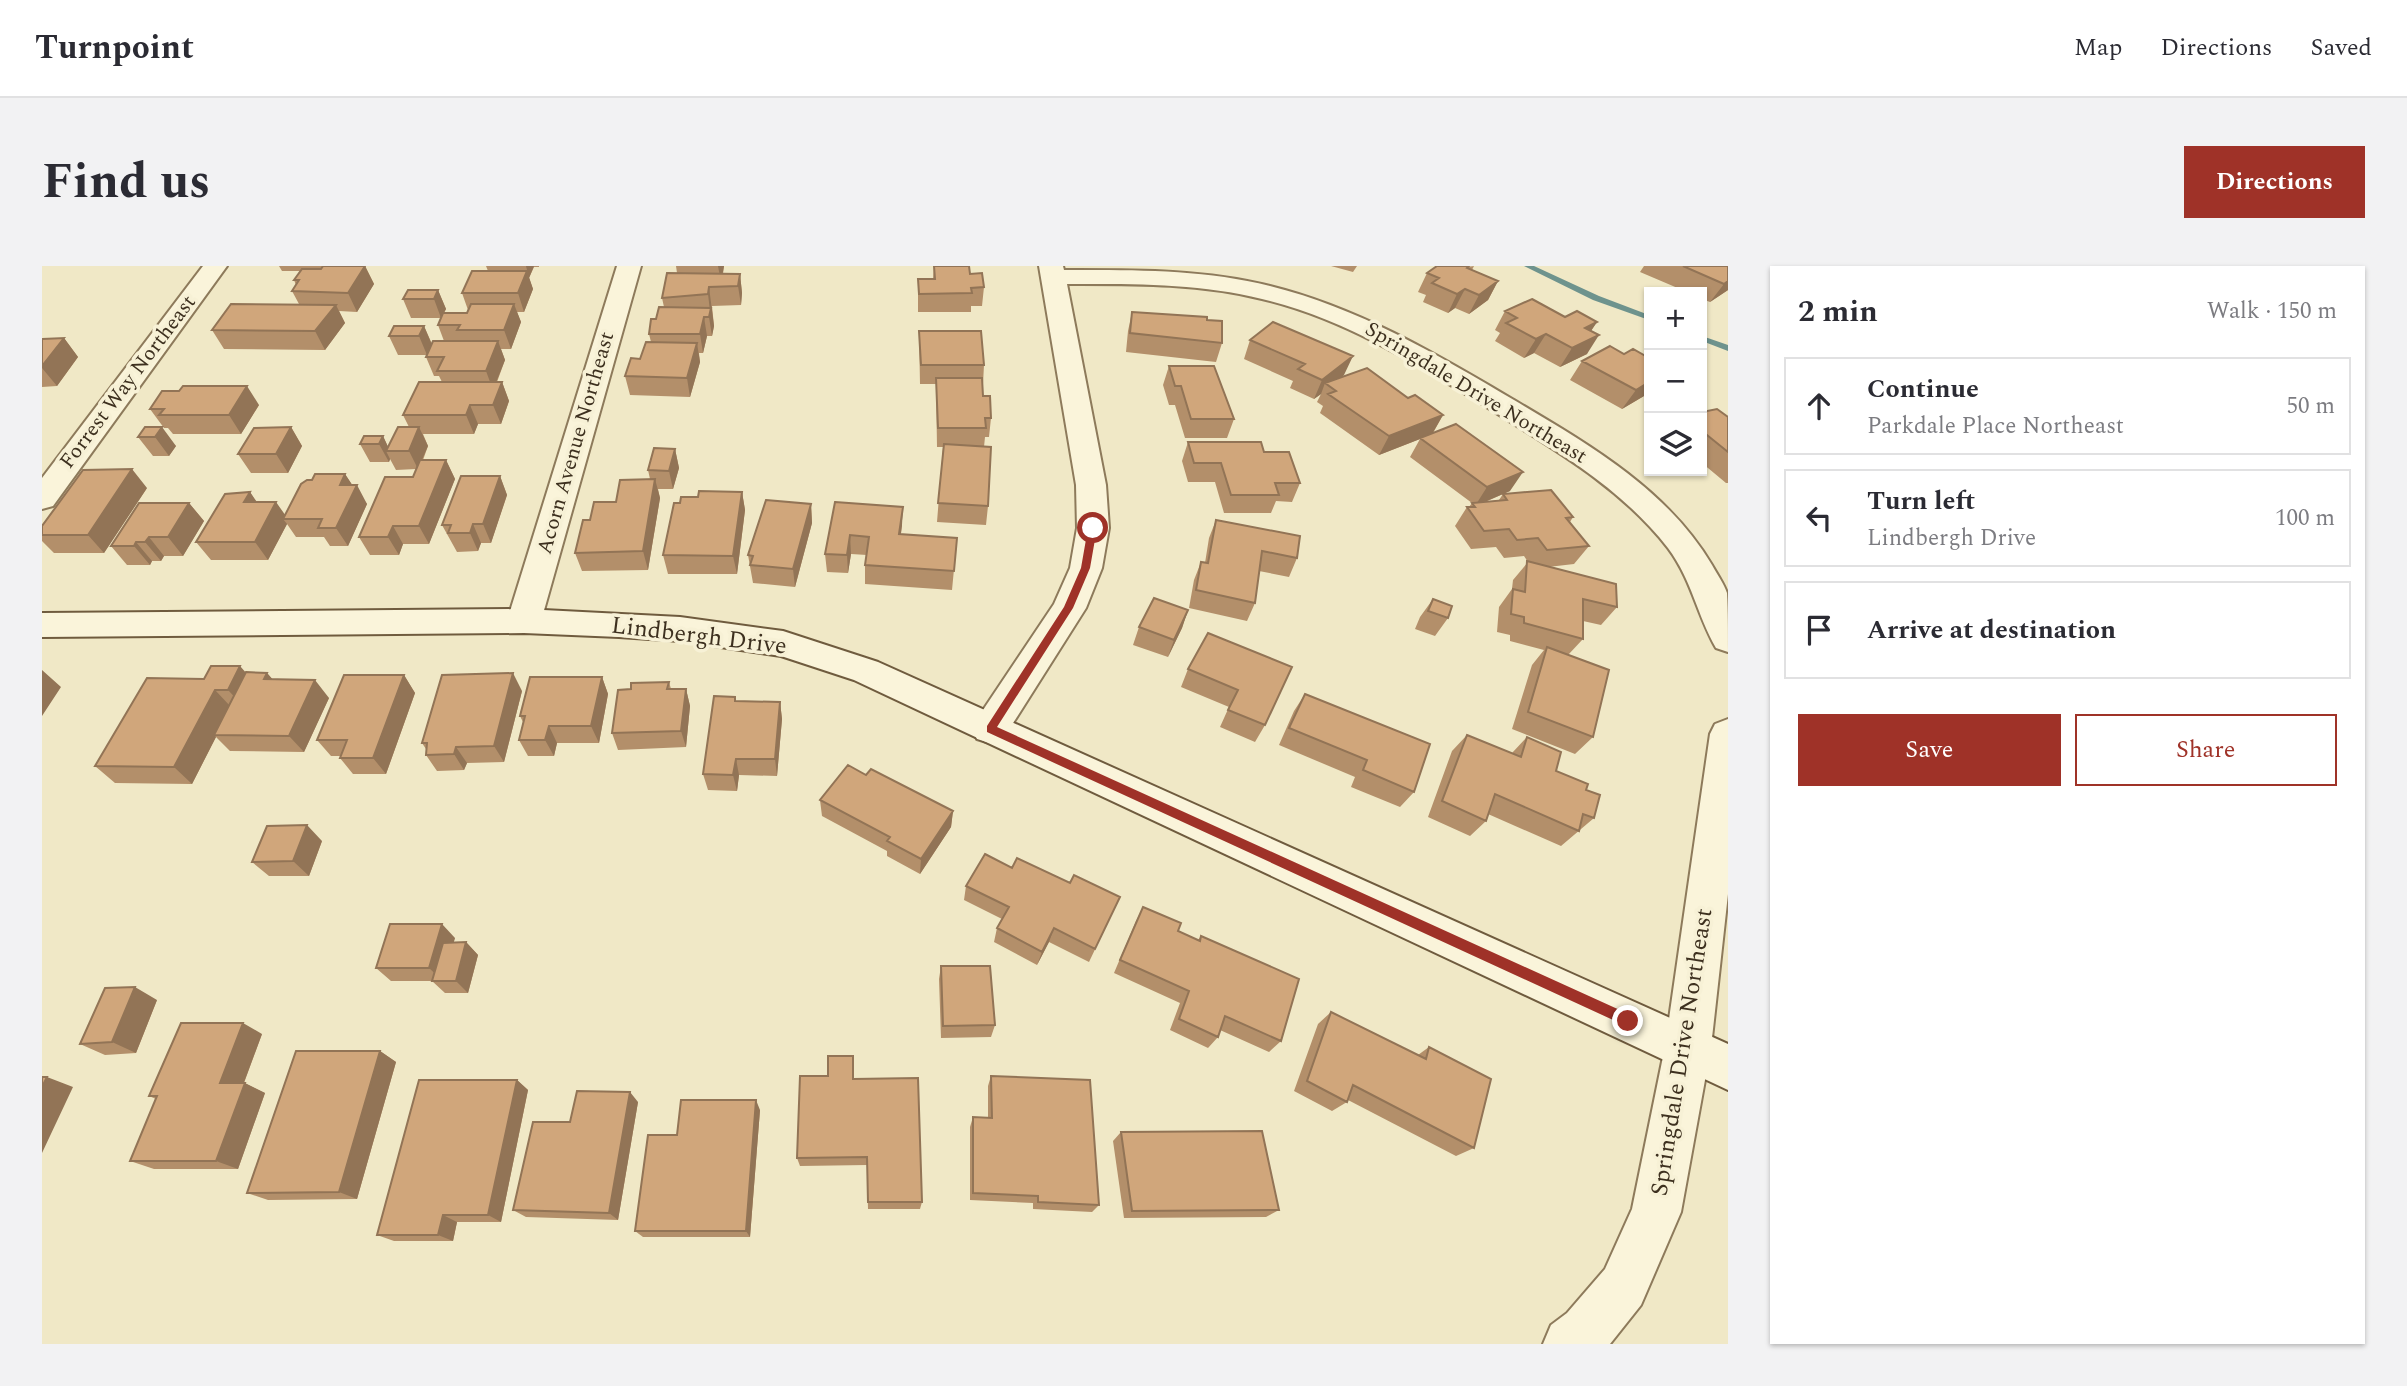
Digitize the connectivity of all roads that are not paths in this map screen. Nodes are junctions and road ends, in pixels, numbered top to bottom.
1 (215, 266) edge
2 (629, 266) edge
3 (1053, 272) edge
4 (42, 499) edge
5 (524, 621) junction
6 (42, 625) edge
7 (1728, 639) edge
8 (990, 729) junction
9 (1728, 734) edge
10 (1688, 1047) junction
11 (1728, 1067) edge
12 (1570, 1344) edge

1 - 4 street, Forrest Way Northeast
2 - 5 street, Acorn Avenue Northeast
3 - 7 street, Springdale Drive Northeast
3 - 8 street
5 - 6 street, Lindbergh Drive
5 - 8 street, Lindbergh Drive
8 - 10 street, Lindbergh Drive
9 - 10 street, Springdale Drive Northeast
10 - 11 street, Lindbergh Drive
10 - 12 street, Springdale Drive Northeast

